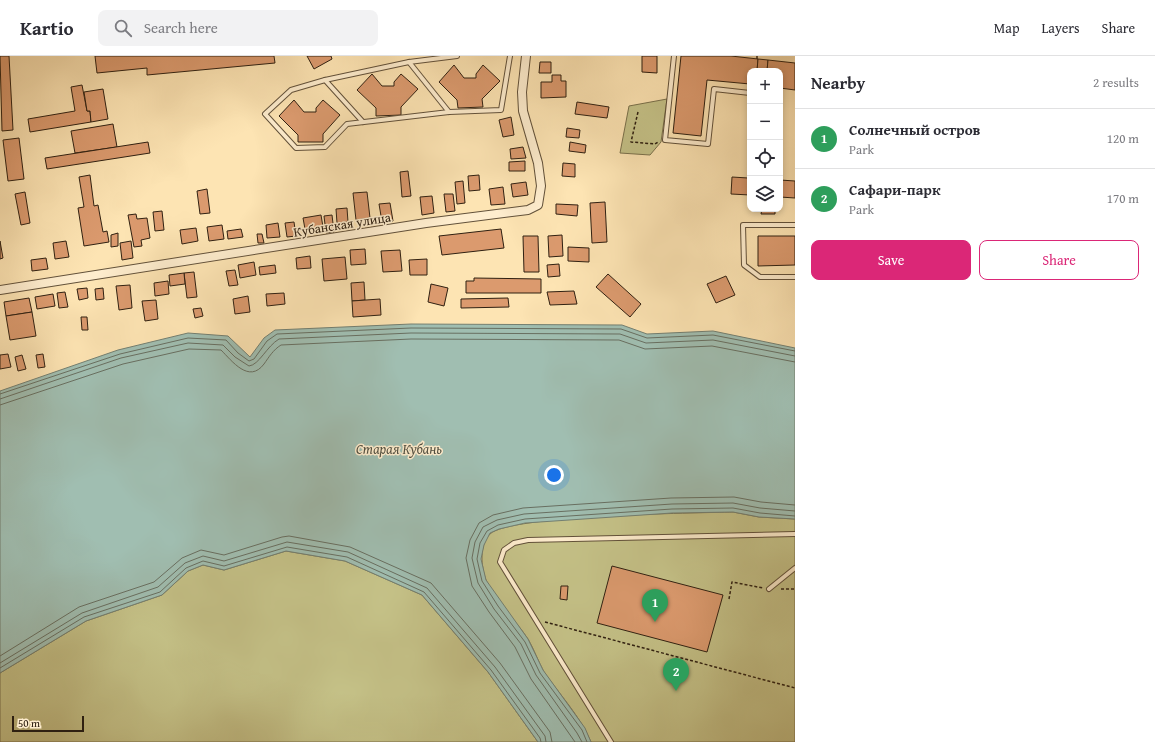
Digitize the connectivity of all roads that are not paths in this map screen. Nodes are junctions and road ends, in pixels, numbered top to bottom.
1 (457, 56) edge
2 (510, 56) edge
3 (526, 56) edge
4 (674, 56) edge
5 (409, 62) junction
6 (325, 80) junction
7 (747, 93) edge
8 (449, 112) junction
9 (363, 122) junction
10 (795, 225) edge
11 (795, 277) edge
12 (0, 290) edge
13 (795, 534) edge
14 (795, 568) edge
15 (770, 589) road end
16 (611, 742) edge

1 - 5 lane
2 - 8 lane
3 - 12 street, Кубанская улица
4 - 7 lane
5 - 6 lane
5 - 8 lane
6 - 9 lane
6 - 9 lane
8 - 9 lane
10 - 11 lane
13 - 16 lane
14 - 15 lane

